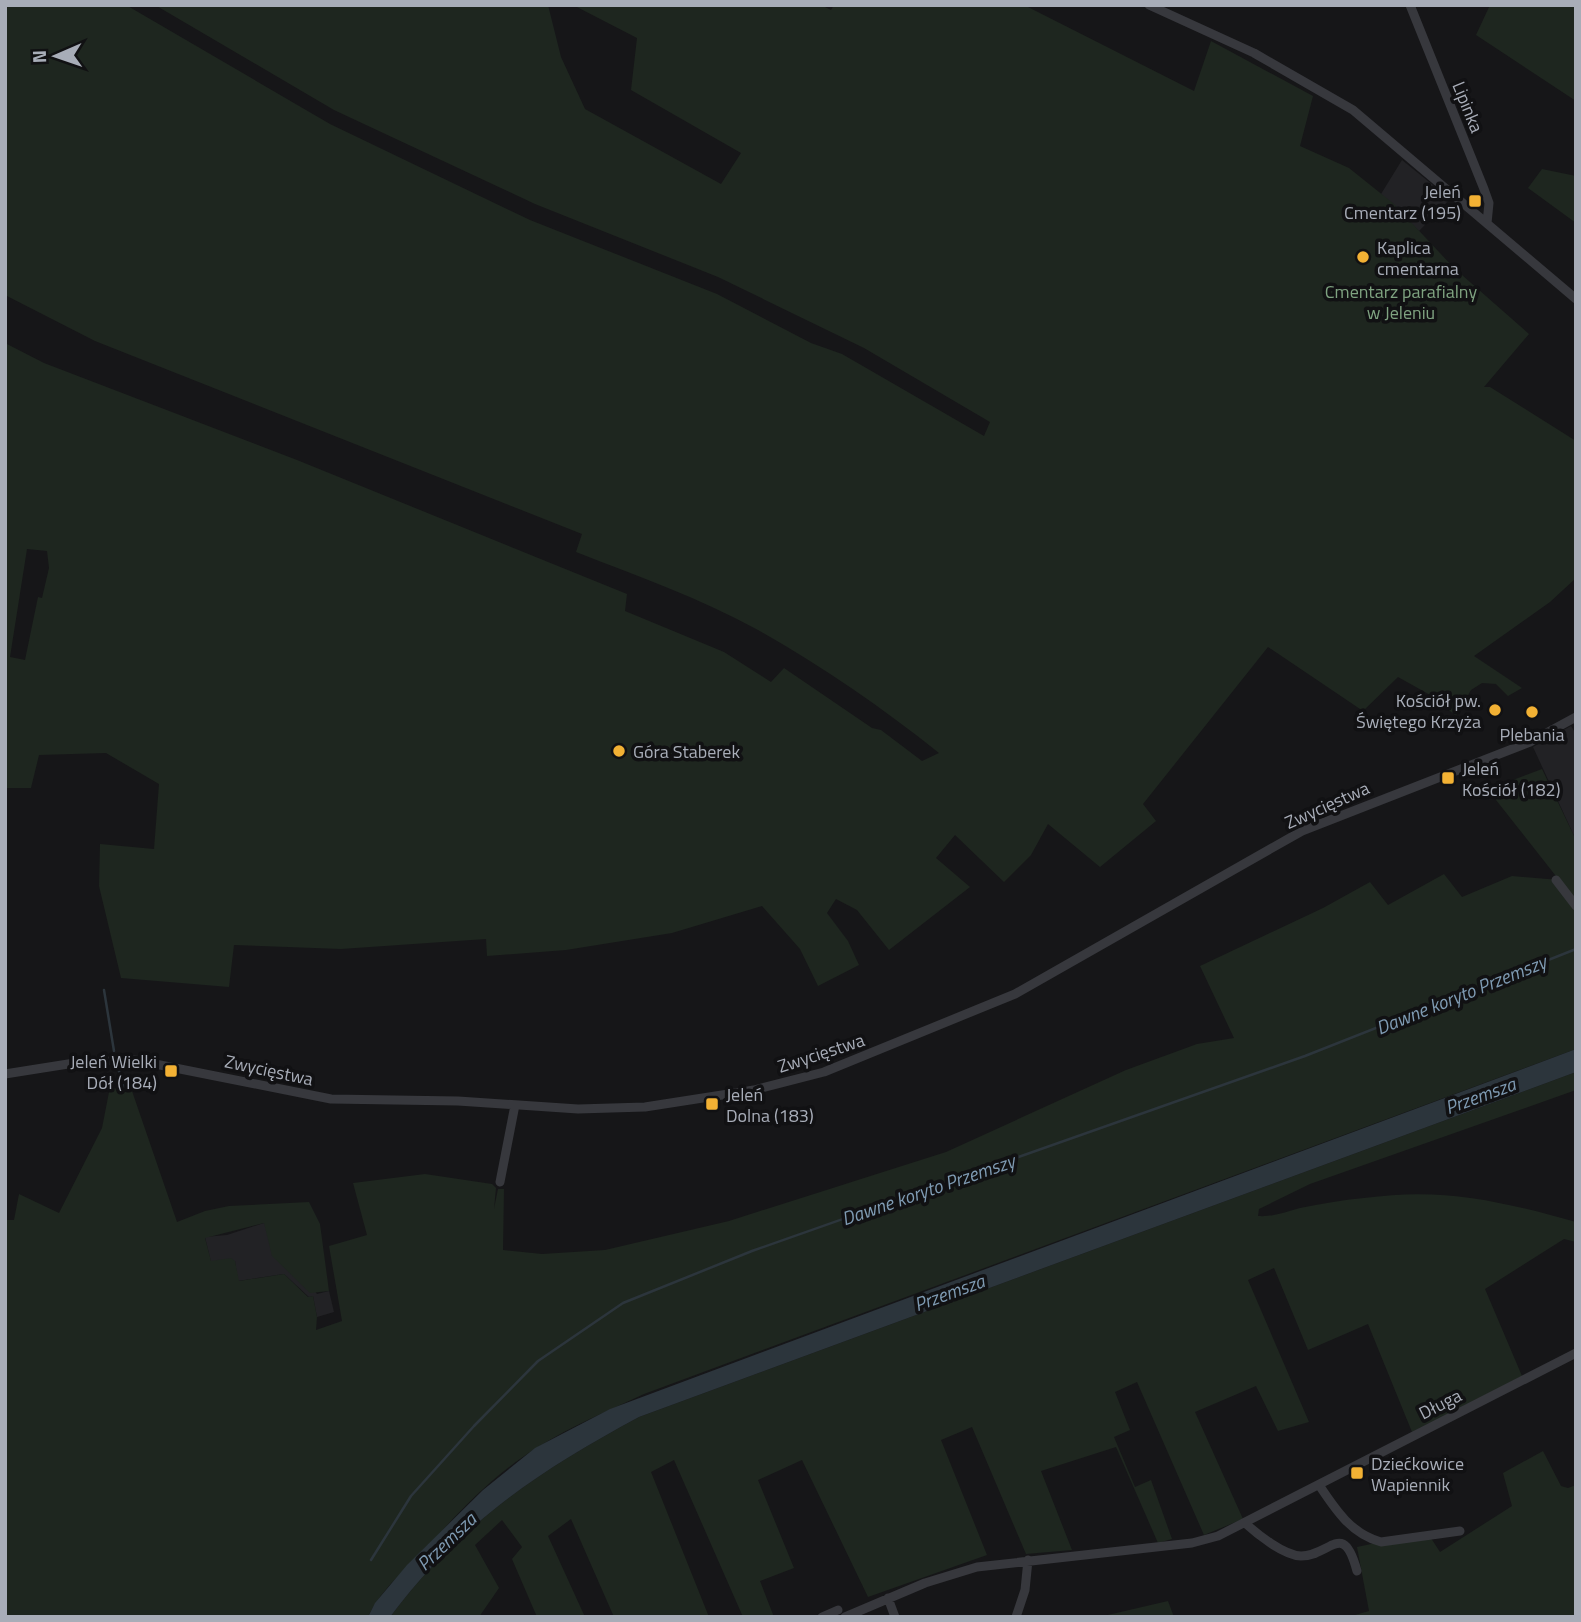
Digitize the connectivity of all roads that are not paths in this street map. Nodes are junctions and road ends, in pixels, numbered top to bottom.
1 (1149, 5) edge
2 (1410, 5) edge
3 (1487, 223) junction
4 (1576, 299) edge
5 (1576, 717) edge
6 (1556, 880) dead end
7 (1576, 906) edge
8 (5, 1074) edge
9 (515, 1105) junction
10 (500, 1182) dead end
11 (1576, 1353) edge
12 (1319, 1485) junction
13 (1245, 1523) junction
14 (1460, 1531) dead end
15 (1028, 1560) junction
16 (1357, 1571) dead end
17 (888, 1598) junction
18 (841, 1613) edge
19 (822, 1617) edge
20 (895, 1617) edge
21 (1016, 1617) edge

1 - 3 street
2 - 3 street, Lipinka
3 - 4 street
5 - 9 street, Zwycięstwa
6 - 7 street
8 - 9 street, Zwycięstwa
9 - 10 street
11 - 12 street, Długa
12 - 13 street, Długa
12 - 14 street
13 - 15 street, Długa
13 - 16 street
15 - 17 street, Długa
15 - 21 street
17 - 18 street, Długa
17 - 20 street
18 - 19 street, Długa

